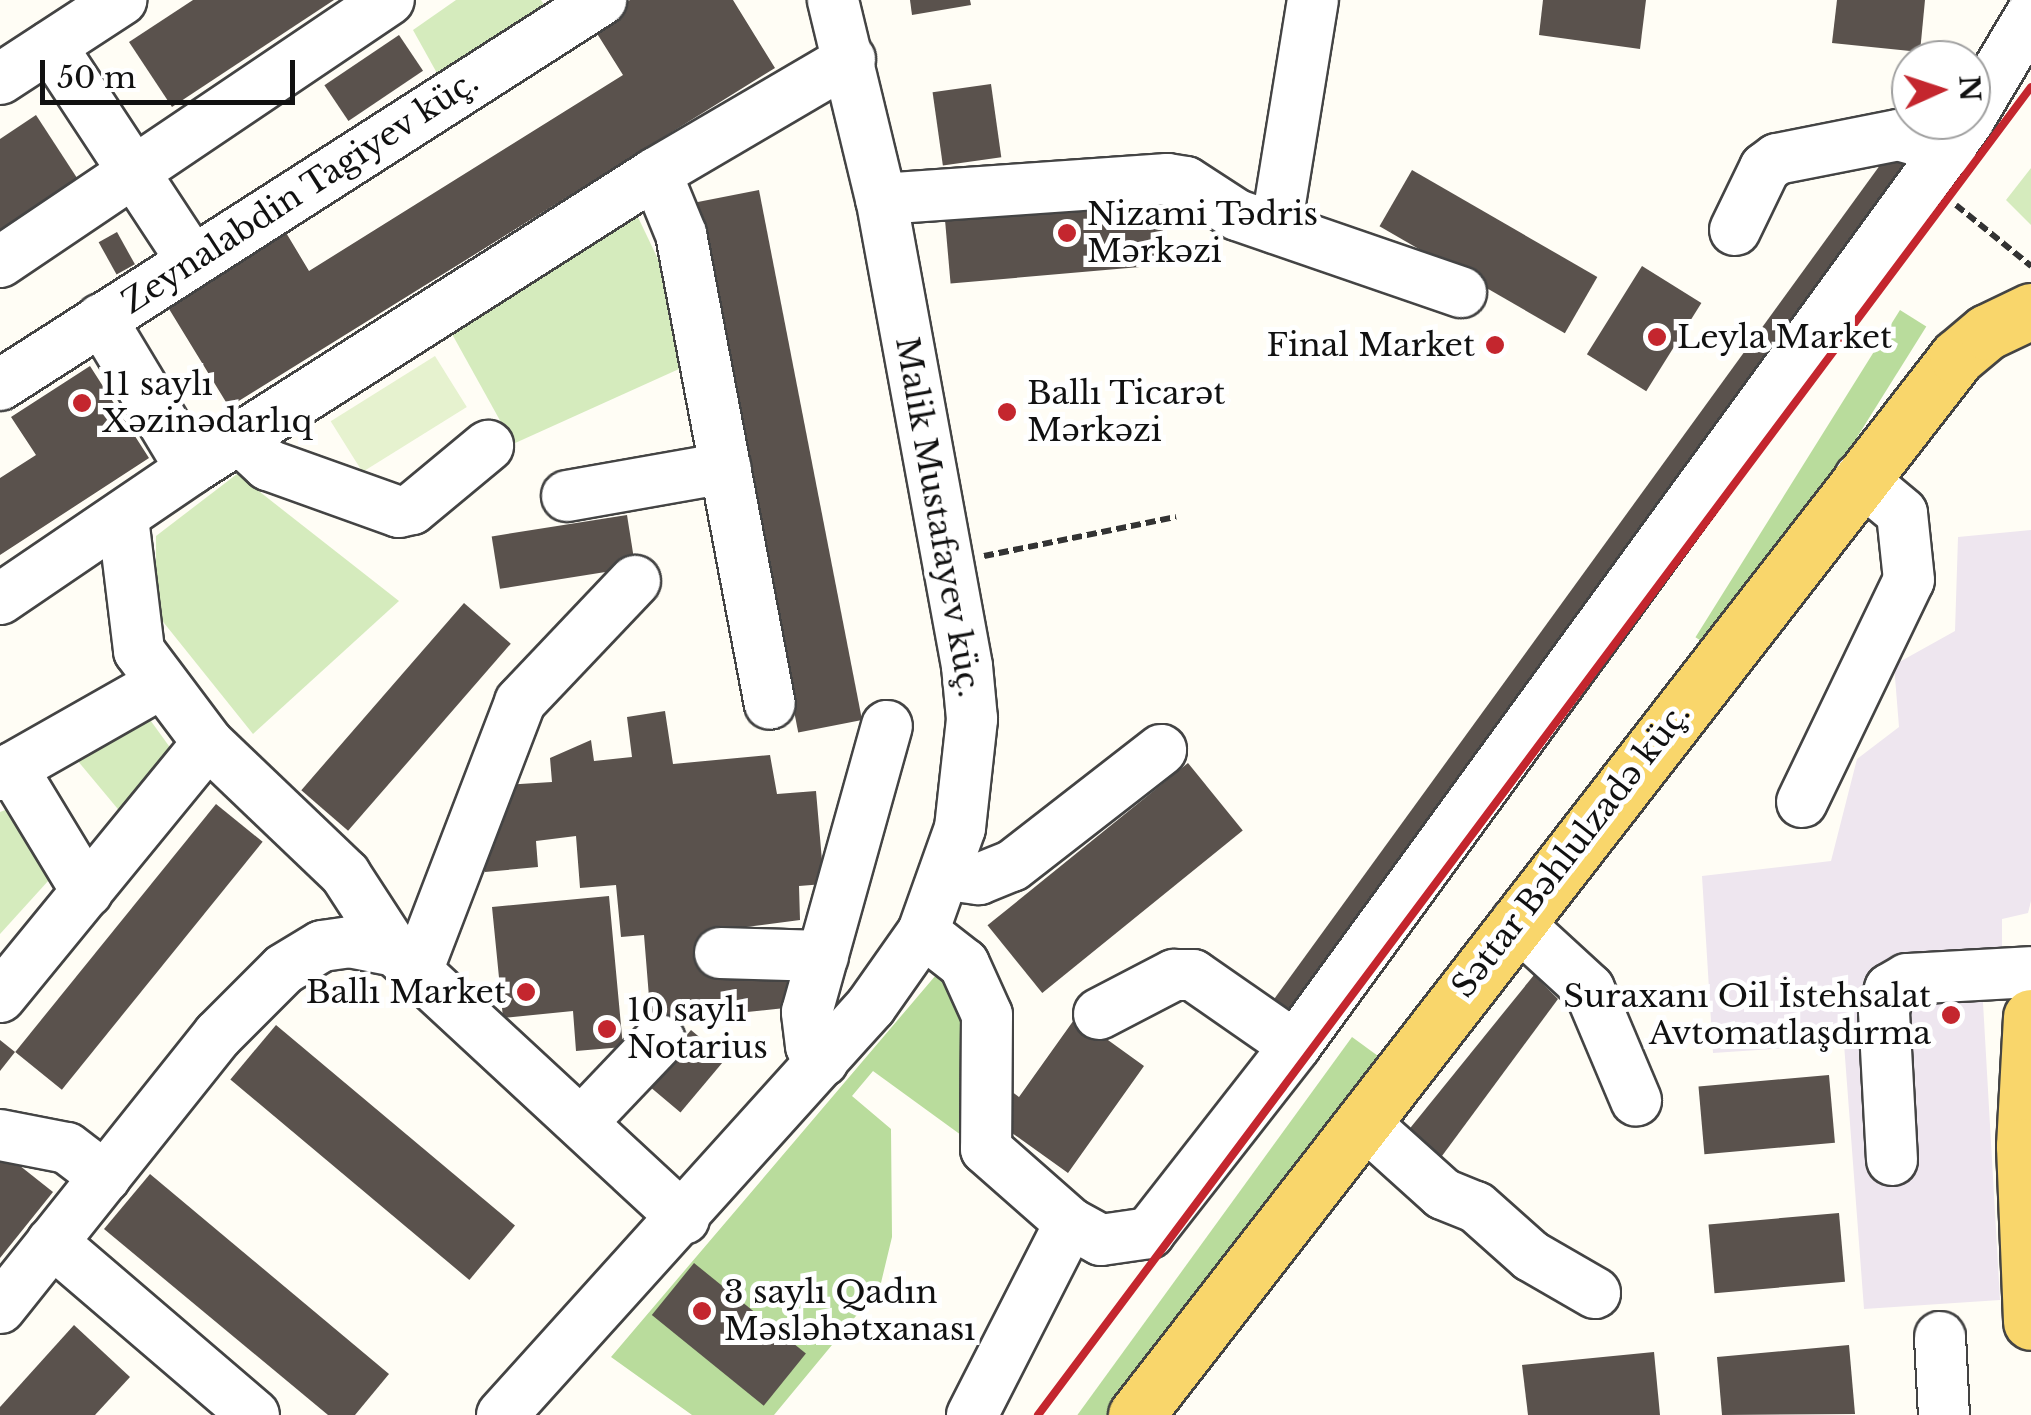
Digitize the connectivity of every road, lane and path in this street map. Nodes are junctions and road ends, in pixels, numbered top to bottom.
1 (120, 0) edge
2 (389, 0) edge
3 (601, 0) edge
4 (833, 0) edge
5 (1313, 0) edge
6 (2031, 16) edge
7 (52, 46) junction
8 (850, 59) junction
9 (0, 79) edge
10 (1955, 142) edge
11 (134, 172) junction
12 (656, 173) junction
13 (881, 199) junction
14 (1276, 228) junction
15 (1735, 230) dead end
16 (192, 261) junction
17 (0, 262) edge
18 (2031, 266) edge
19 (1461, 292) dead end
20 (2031, 311) edge
21 (102, 320) junction
22 (0, 385) edge
23 (240, 438) junction
24 (488, 446) dead end
25 (726, 468) junction
26 (191, 469) junction
27 (1860, 478) junction
28 (567, 496) dead end
29 (1176, 517) dead end
30 (123, 518) junction
31 (949, 563) junction
32 (635, 582) dead end
33 (0, 599) edge
34 (160, 684) junction
35 (770, 704) dead end
36 (887, 726) dead end
37 (208, 742) junction
38 (1161, 750) dead end
39 (6, 771) edge
40 (1802, 802) dead end
41 (949, 875) junction
42 (87, 892) junction
43 (1516, 922) junction
44 (924, 932) junction
45 (720, 952) dead end
46 (823, 956) junction
47 (406, 961) junction
48 (2031, 972) edge
49 (0, 997) edge
50 (1099, 1014) dead end
51 (2031, 1017) edge
52 (660, 1040) dead end
53 (1295, 1046) junction
54 (823, 1061) junction
55 (1636, 1100) dead end
56 (1362, 1121) junction
57 (582, 1122) junction
58 (0, 1135) edge
59 (1892, 1160) dead end
60 (104, 1177) junction
61 (684, 1219) junction
62 (1070, 1223) junction
63 (52, 1242) junction
64 (1595, 1293) dead end
65 (0, 1308) edge
66 (2031, 1322) edge
67 (1940, 1337) dead end
68 (251, 1414) edge
69 (502, 1415) edge
70 (972, 1415) edge
71 (1136, 1415) edge
72 (1944, 1415) edge

1 - 7 street
2 - 11 street
3 - 16 street, Zeynalabdin Tagiyev küç.
4 - 8 street, Malik Mustafayev küç.
5 - 14 street
6 - 10 street
7 - 9 street
7 - 11 street
8 - 12 street
8 - 13 street, Malik Mustafayev küç.
10 - 15 street
10 - 18 path
10 - 53 street
11 - 16 street
11 - 17 street
12 - 23 street
12 - 25 street
13 - 14 street
13 - 31 street, Malik Mustafayev küç.
14 - 19 street
16 - 21 street, Zeynalabdin Tagiyev küç.
20 - 27 main road, Səttar Bəhlulzadə küç.
21 - 22 street, Zeynalabdin Tagiyev küç.
21 - 26 street
23 - 24 street
23 - 26 street
25 - 28 street
25 - 35 street
26 - 30 street
27 - 40 street
27 - 43 main road, Səttar Bəhlulzadə küç.
29 - 31 path
30 - 33 street
30 - 34 street
31 - 41 street, Malik Mustafayev küç.
32 - 47 street
34 - 37 street
34 - 39 street
36 - 46 street
37 - 42 street
37 - 47 street
38 - 41 street
39 - 42 street
41 - 44 street, Malik Mustafayev küç.
42 - 49 street
43 - 55 street
43 - 56 main road, Səttar Bəhlulzadə küç.
44 - 54 street, Malik Mustafayev küç.
44 - 62 street
45 - 46 street
46 - 54 street
47 - 57 street
47 - 60 street
48 - 59 street
50 - 53 street
51 - 66 main road
52 - 57 street
53 - 62 street
54 - 61 street, Malik Mustafayev küç.
56 - 64 street
56 - 71 main road, Səttar Bəhlulzadə küç.
57 - 61 street
58 - 60 street
60 - 63 street
61 - 69 street, Malik Mustafayev küç.
62 - 70 street
63 - 65 street
63 - 68 street
67 - 72 street

